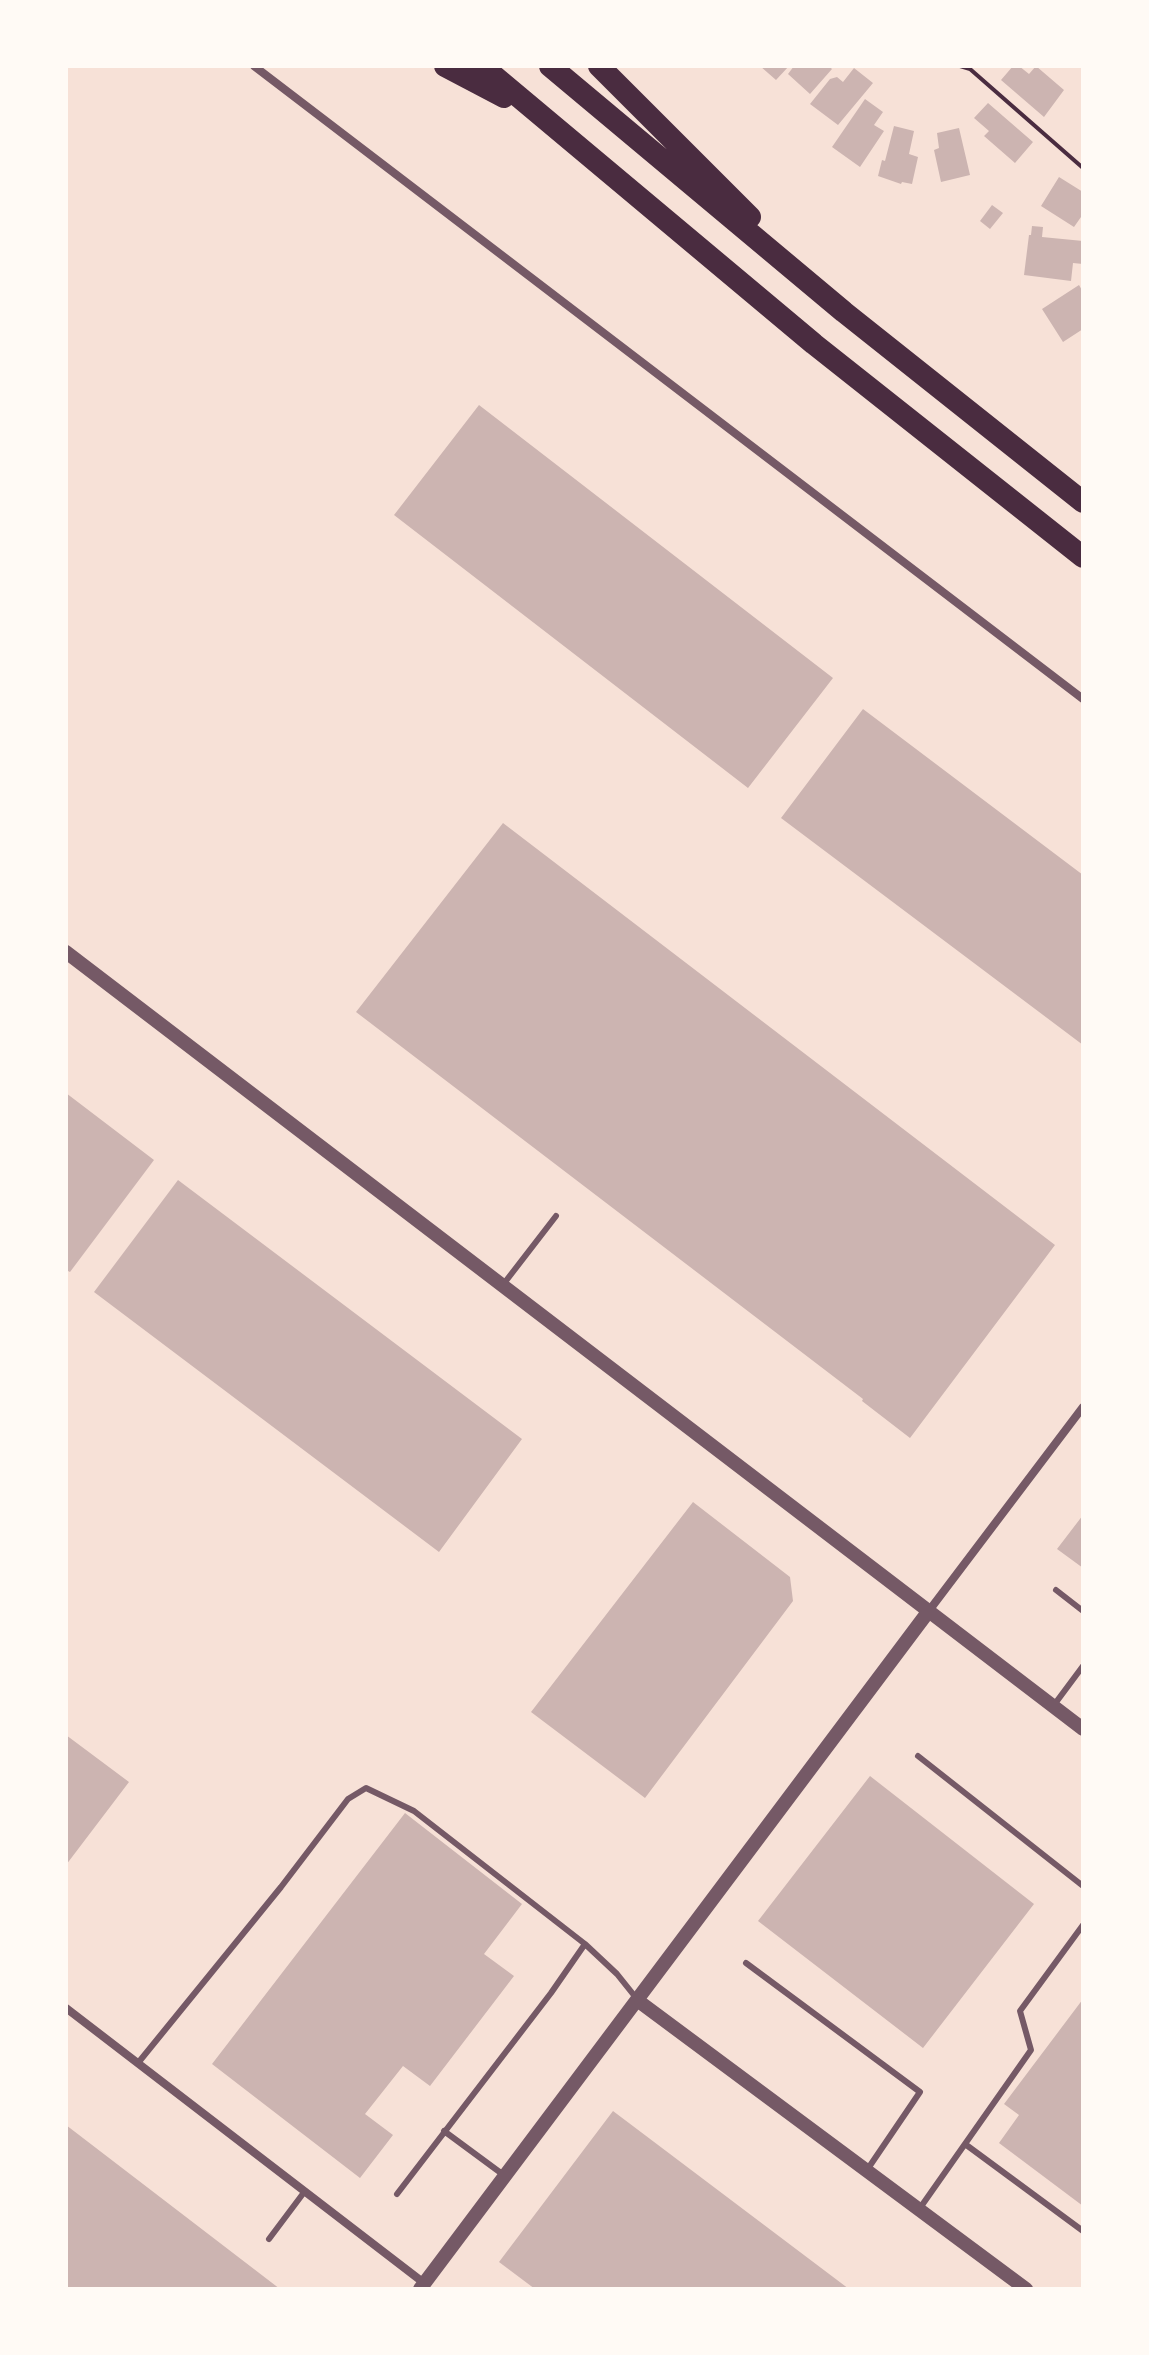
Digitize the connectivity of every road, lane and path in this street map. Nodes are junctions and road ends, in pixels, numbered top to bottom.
1 (254, 66) edge
2 (445, 66) edge
3 (482, 66) edge
4 (550, 66) edge
5 (599, 66) edge
6 (960, 66) edge
7 (538, 115) junction
8 (1083, 168) edge
9 (844, 312) junction
10 (1083, 502) edge
11 (1083, 557) edge
12 (1083, 699) edge
13 (66, 952) edge
14 (556, 1216) dead end
15 (502, 1286) junction
16 (1083, 1407) edge
17 (1056, 1590) dead end
18 (1083, 1611) edge
19 (928, 1612) junction
20 (1083, 1666) edge
21 (1053, 1706) junction
22 (1083, 1729) edge
23 (918, 1756) dead end
24 (1083, 1886) edge
25 (1083, 1925) edge
26 (585, 1944) junction
27 (746, 1963) dead end
28 (637, 2000) junction
29 (66, 2008) edge
30 (138, 2063) junction
31 (444, 2131) junction
32 (965, 2144) junction
33 (867, 2170) junction
34 (505, 2176) junction
35 (305, 2191) junction
36 (397, 2194) dead end
37 (919, 2209) junction
38 (1083, 2231) edge
39 (269, 2239) dead end
40 (422, 2286) edge
41 (1026, 2289) edge

1 - 12 street
2 - 7 highway
3 - 7 highway
4 - 9 highway
5 - 9 highway
6 - 8 path
7 - 11 highway
9 - 10 highway
13 - 15 street
14 - 15 lane
15 - 19 street
16 - 19 street
17 - 18 lane
19 - 21 street
19 - 28 street
20 - 21 lane
21 - 22 street
23 - 24 lane
25 - 32 lane
26 - 28 lane
26 - 30 lane
26 - 31 lane
27 - 33 lane
28 - 33 street
28 - 34 street
29 - 30 street
30 - 35 street
31 - 34 lane
31 - 36 lane
32 - 37 lane
32 - 38 lane
33 - 37 street
34 - 40 street
35 - 39 lane
35 - 40 street
37 - 41 street

